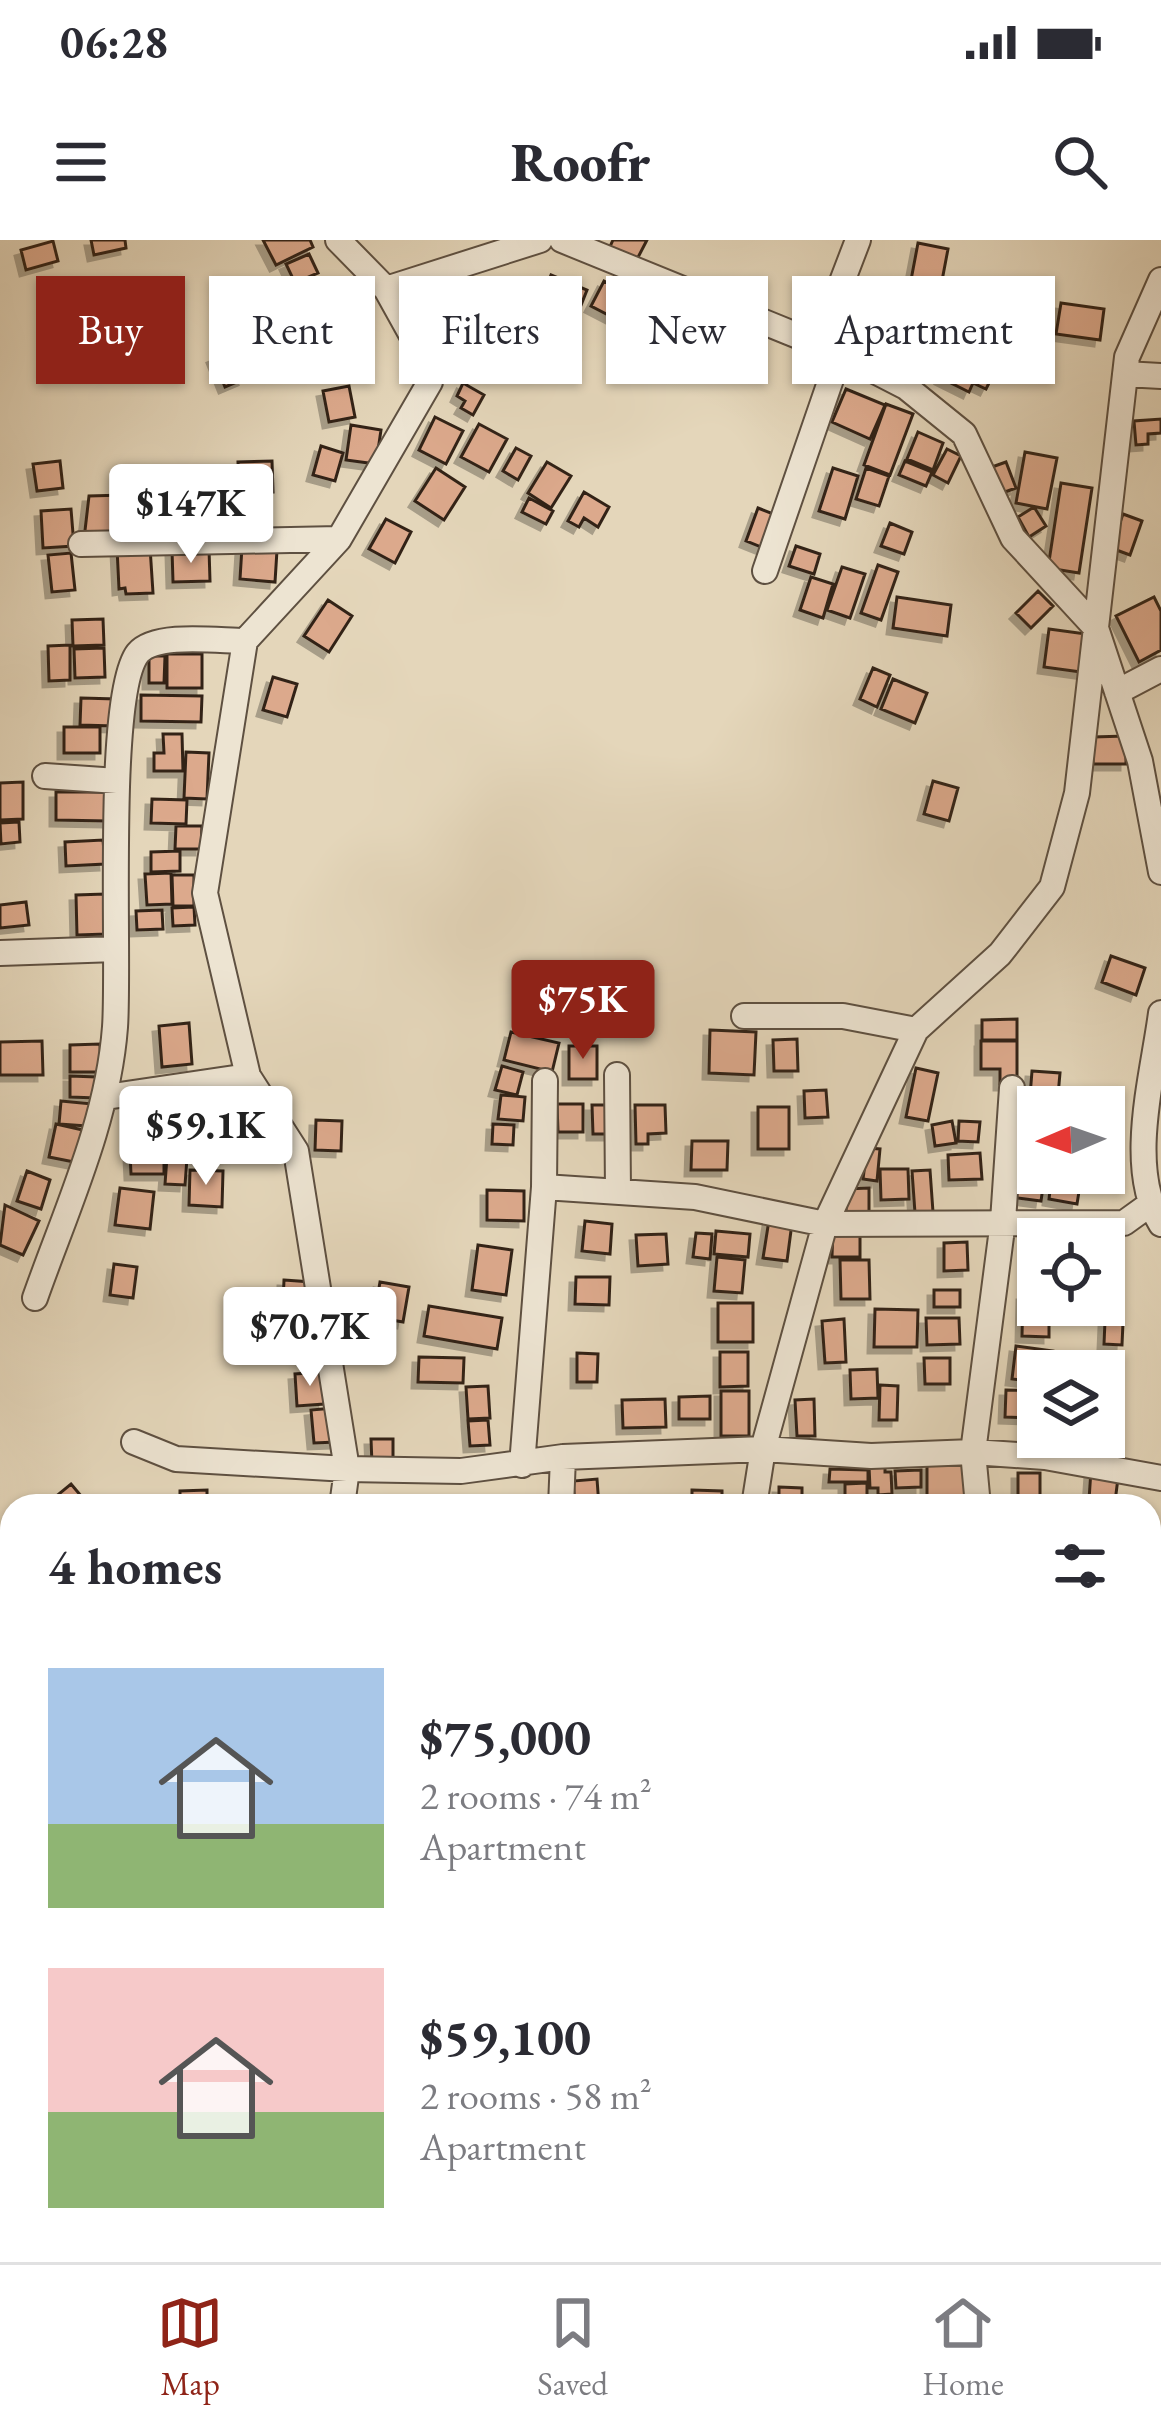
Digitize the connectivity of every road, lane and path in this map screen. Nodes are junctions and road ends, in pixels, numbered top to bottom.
1 (338, 240) edge
2 (540, 240) edge
3 (562, 240) edge
4 (858, 240) edge
5 (848, 276) edge
6 (1161, 280) edge
7 (386, 289) junction
8 (792, 335) edge
9 (1125, 374) junction
10 (1161, 376) edge
11 (818, 384) edge
12 (900, 384) edge
13 (339, 539) junction
14 (81, 544) dead end
15 (765, 571) dead end
16 (1096, 628) junction
17 (245, 640) junction
18 (1161, 669) edge
19 (1117, 692) junction
20 (45, 776) dead end
21 (117, 781) junction
22 (1160, 859) edge
23 (116, 949) junction
24 (0, 952) edge
25 (1161, 1013) edge
26 (744, 1016) dead end
27 (916, 1030) junction
28 (617, 1075) dead end
29 (248, 1076) junction
30 (545, 1081) dead end
31 (1012, 1088) dead end
32 (106, 1097) junction
33 (544, 1187) junction
34 (618, 1192) junction
35 (1155, 1198) edge
36 (1003, 1221) junction
37 (825, 1224) junction
38 (34, 1298) dead end
39 (134, 1442) dead end
40 (763, 1449) junction
41 (974, 1452) junction
42 (563, 1457) junction
43 (522, 1465) junction
44 (347, 1469) junction
45 (1161, 1478) edge
46 (344, 1494) edge
47 (561, 1494) edge
48 (756, 1494) edge
49 (977, 1494) edge

1 - 7 street
2 - 7 street
3 - 8 street
4 - 5 street
6 - 9 street
7 - 13 street
9 - 10 street
9 - 16 street
11 - 15 street
12 - 16 street
13 - 14 street
13 - 17 street
16 - 19 street
16 - 27 street
17 - 21 street
17 - 29 street
18 - 19 street
19 - 22 street
20 - 21 street
21 - 23 street
23 - 24 street
23 - 32 street
25 - 35 street
26 - 27 street
27 - 37 street
28 - 34 street
29 - 32 street
29 - 44 street
30 - 33 street
31 - 36 street
32 - 38 street
33 - 34 street
33 - 43 street
34 - 37 street
35 - 36 street
36 - 37 street
36 - 41 street
37 - 40 street
39 - 44 street
40 - 41 street
40 - 42 street
40 - 48 street
41 - 45 street
41 - 49 street
42 - 43 street
42 - 47 street
43 - 44 street
44 - 46 street

